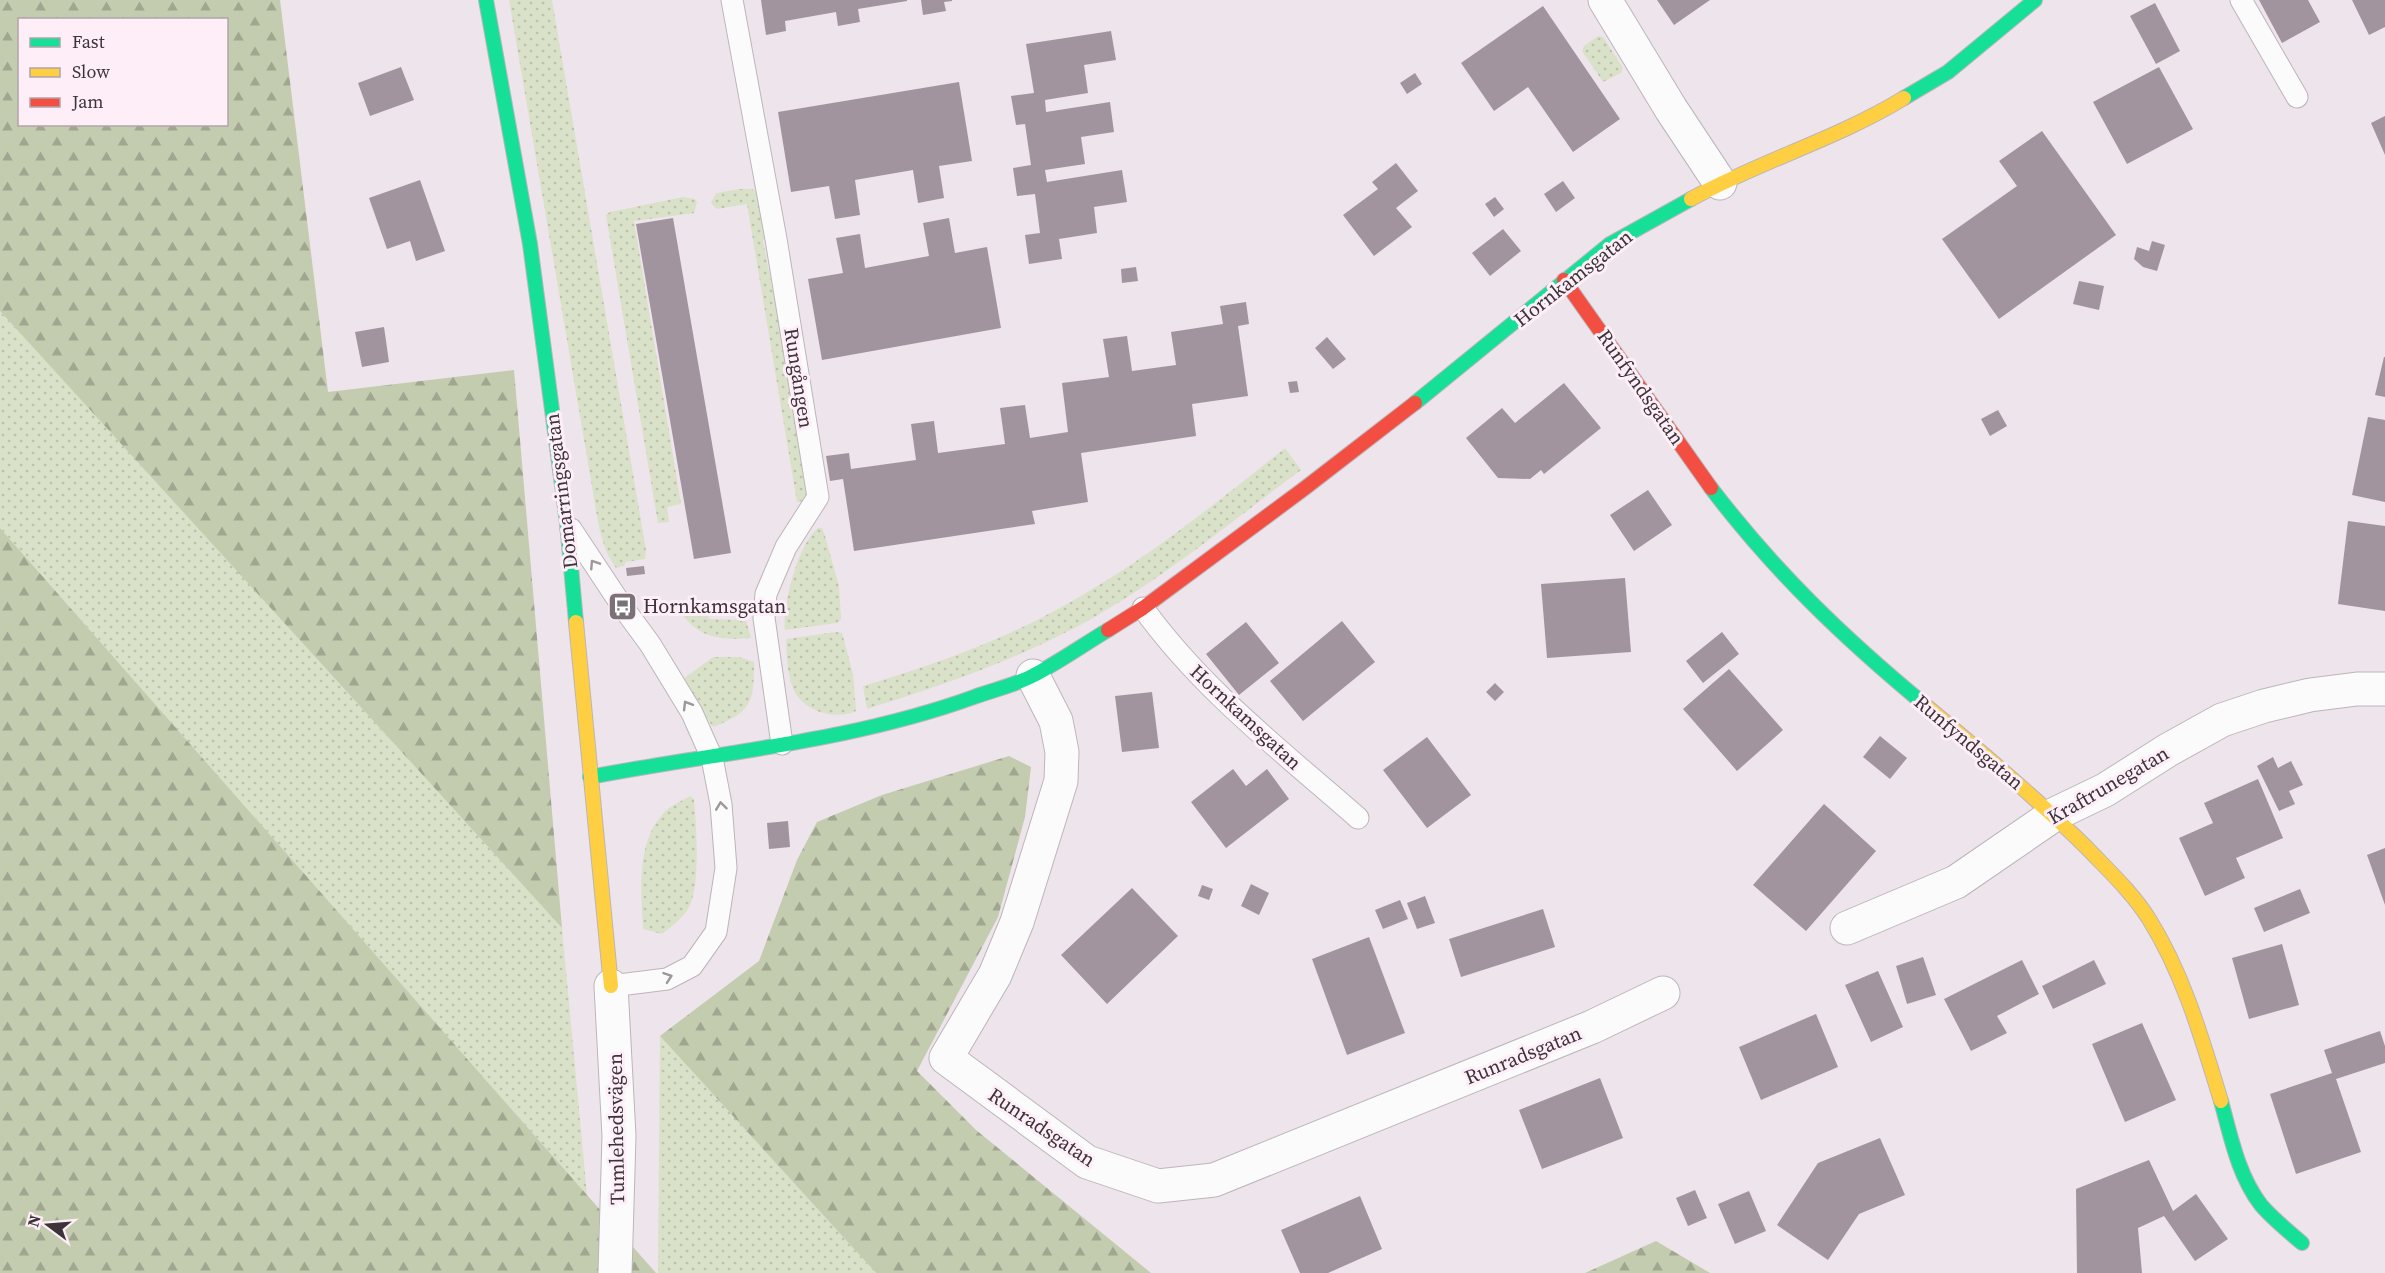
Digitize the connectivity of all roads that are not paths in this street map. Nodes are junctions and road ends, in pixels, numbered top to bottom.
1 (486, 0) edge
2 (732, 0) edge
3 (1605, 0) edge
4 (2035, 0) edge
5 (2241, 0) edge
6 (2298, 97) dead end
7 (1720, 183) junction
8 (1564, 280) junction
9 (567, 523) junction
10 (1143, 608) junction
11 (1032, 676) junction
12 (2385, 689) edge
13 (783, 744) junction
14 (712, 758) junction
15 (590, 777) junction
16 (2055, 814) junction
17 (1358, 818) dead end
18 (1847, 927) dead end
19 (611, 986) junction
20 (1663, 993) dead end
21 (2302, 1243) dead end
22 (615, 1273) edge

1 - 9 street, Domarringsgatan
2 - 13 lane, Rungången
3 - 7 street
4 - 7 street, Hornkamsgatan
5 - 6 lane
7 - 8 street, Hornkamsgatan
8 - 10 street, Hornkamsgatan
8 - 16 street, Runfyndsgatan
14 -> 9 lane
9 - 15 street, Domarringsgatan
10 - 11 street, Hornkamsgatan
10 - 17 lane, Hornkamsgatan
11 - 13 street, Hornkamsgatan
11 - 20 street, Runradsgatan
12 - 16 street, Kraftrunegatan
13 - 14 street, Hornkamsgatan
14 - 15 street, Hornkamsgatan
19 -> 14 lane
15 - 19 street, Domarringsgatan
16 - 18 street, Kraftrunegatan
16 - 21 street, Runfyndsgatan
19 - 22 street, Tumlehedsvägen

